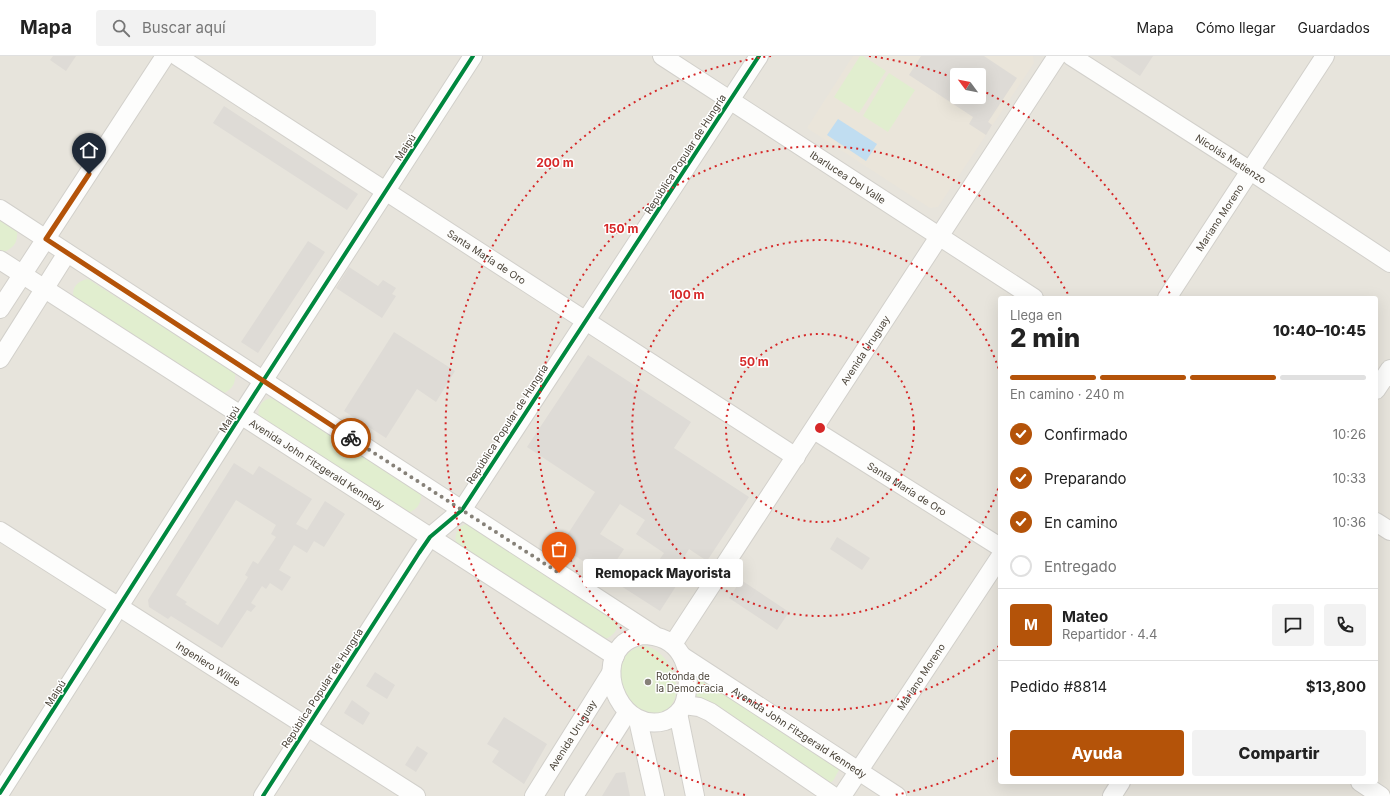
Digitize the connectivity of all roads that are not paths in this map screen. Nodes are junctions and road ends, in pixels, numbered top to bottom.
1 (165, 56) edge
2 (177, 56) edge
3 (473, 56) edge
4 (662, 56) edge
5 (759, 56) edge
6 (1057, 56) edge
7 (1071, 56) edge
8 (1325, 56) edge
9 (730, 100) junction
10 (1249, 170) junction
11 (386, 191) junction
12 (0, 209) edge
13 (940, 236) junction
14 (46, 239) junction
15 (68, 253) junction
16 (0, 260) edge
17 (1390, 263) edge
18 (23, 274) junction
19 (45, 289) junction
20 (1031, 296) edge
21 (1168, 296) edge
22 (0, 310) edge
23 (585, 320) junction
24 (0, 359) edge
25 (1390, 369) edge
26 (263, 380) junction
27 (1378, 387) edge
28 (241, 415) junction
29 (814, 430) junction
30 (796, 457) junction
31 (462, 510) junction
32 (1378, 523) edge
33 (0, 531) edge
34 (1390, 531) edge
35 (430, 537) junction
36 (998, 546) edge
37 (998, 560) edge
38 (120, 607) junction
39 (654, 635) junction
40 (677, 650) junction
41 (613, 664) junction
42 (681, 709) junction
43 (633, 716) junction
44 (307, 727) junction
45 (858, 771) junction
46 (1120, 784) edge
47 (1363, 784) edge
48 (0, 793) edge
49 (263, 796) edge
50 (416, 796) edge
51 (534, 796) edge
52 (574, 796) edge
53 (654, 796) edge
54 (695, 796) edge
55 (833, 796) edge
56 (842, 796) edge
57 (897, 796) edge
58 (1112, 796) edge
59 (1381, 796) edge

1 - 14 street
2 - 11 street, Santa María de Oro
3 - 11 street, Maipú
4 - 9 street, Ibarlucea Del Valle
5 - 9 street, República Popular de Hungría
6 - 13 street, Avenida Uruguay
7 - 10 street, Nicolás Matienzo
8 - 10 street, Mariano Moreno
9 - 13 street, Ibarlucea Del Valle
9 - 23 street, República Popular de Hungría
10 - 17 street, Nicolás Matienzo
10 - 21 street, Mariano Moreno
11 - 23 street, Santa María de Oro
11 - 26 street, Maipú
12 - 14 street
13 - 20 street, Ibarlucea Del Valle
13 - 29 street, Avenida Uruguay
14 - 15 street
14 - 18 street
15 - 19 street
15 - 26 street
16 - 18 street, Avenida John Fitzgerald Kennedy
18 - 19 street, Avenida John Fitzgerald Kennedy
18 - 22 street
19 - 24 street
19 - 28 street, Avenida John Fitzgerald Kennedy
23 - 30 street, Santa María de Oro
23 - 31 street, República Popular de Hungría
25 - 27 street
26 - 28 street, Maipú
26 - 31 street
28 - 35 street, Avenida John Fitzgerald Kennedy
28 - 38 street, Maipú
29 - 30 street, Avenida Uruguay
29 - 36 street, Santa María de Oro
30 - 40 street, Avenida Uruguay
31 - 35 street, República Popular de Hungría
31 - 39 street
32 - 34 street
33 - 38 street, Ingeniero Wilde
35 - 41 street, Avenida John Fitzgerald Kennedy
35 - 44 street, República Popular de Hungría
37 - 45 street, Mariano Moreno
38 - 44 street, Ingeniero Wilde
38 - 48 street, Maipú
39 - 40 street
39 - 41 street
40 - 42 street
40 - 45 street, Avenida John Fitzgerald Kennedy
41 - 43 street
41 - 51 street, Avenida Uruguay
42 - 43 street
42 - 54 street
42 - 55 street
43 - 52 street
43 - 53 street
44 - 49 street, República Popular de Hungría
44 - 50 street, Ingeniero Wilde
45 - 56 street, Mariano Moreno
45 - 57 street, Avenida John Fitzgerald Kennedy
46 - 58 street
47 - 59 street

